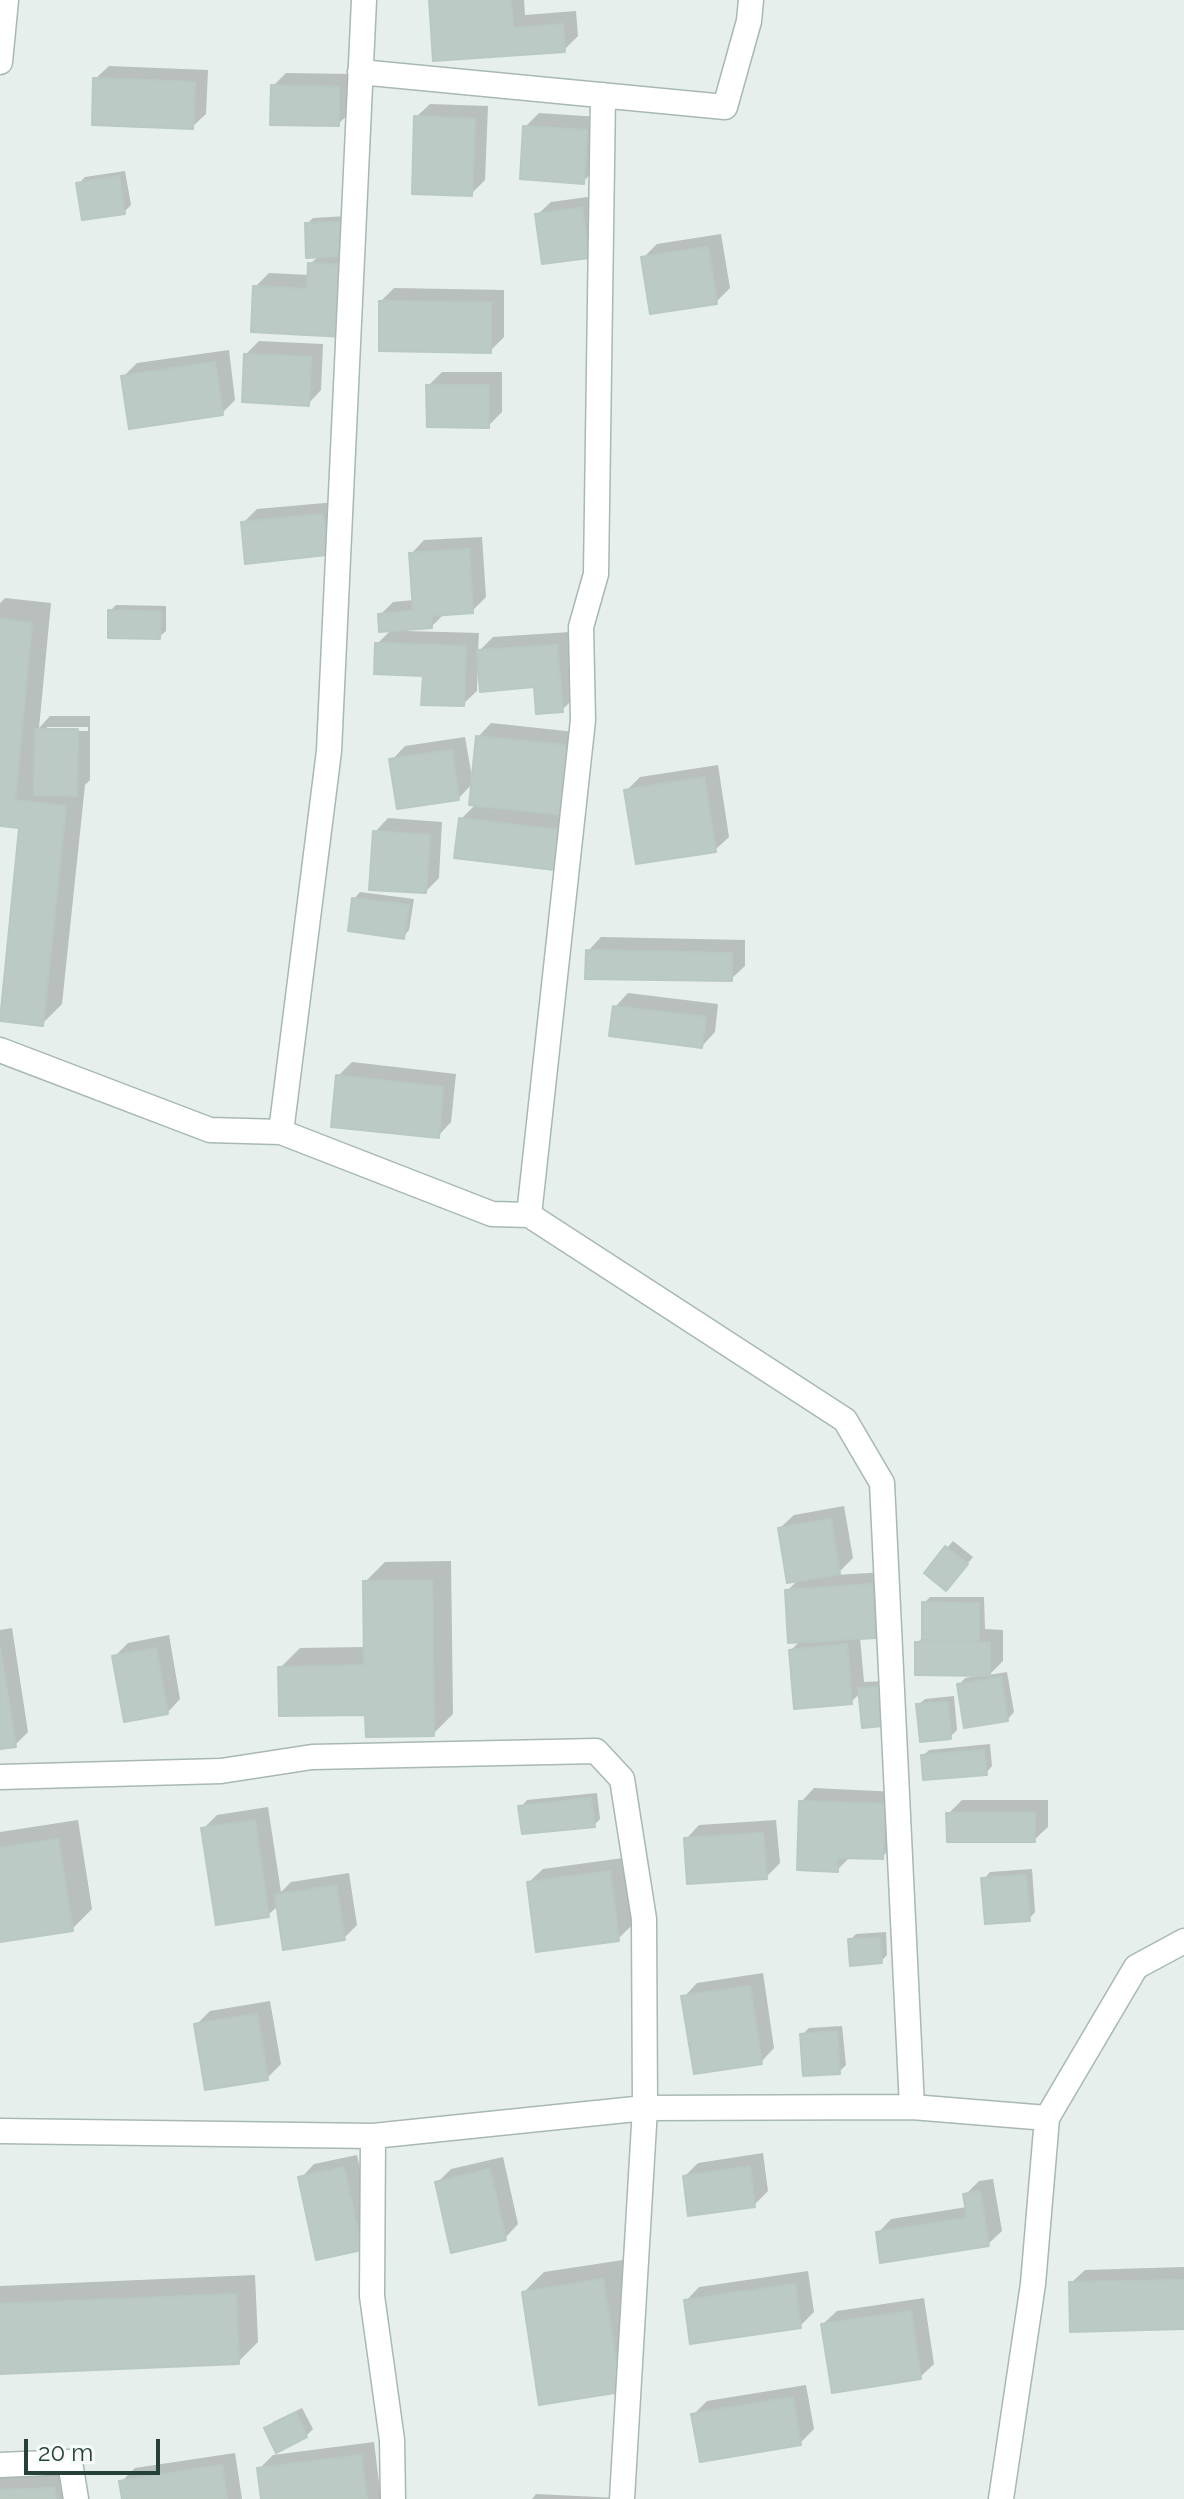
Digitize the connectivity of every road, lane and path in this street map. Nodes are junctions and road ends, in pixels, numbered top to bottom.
1 (6, 0) edge
2 (364, 0) edge
3 (751, 0) edge
4 (0, 62) edge
5 (360, 72) junction
6 (603, 95) junction
7 (0, 1050) edge
8 (281, 1132) junction
9 (529, 1215) junction
10 (0, 1777) edge
11 (1184, 1941) edge
12 (912, 2107) junction
13 (645, 2108) junction
14 (1047, 2118) junction
15 (0, 2131) edge
16 (373, 2136) junction
17 (0, 2465) edge
18 (76, 2499) edge
19 (393, 2499) edge
20 (622, 2499) edge
21 (1001, 2499) edge

1 - 4 street
2 - 5 street
3 - 6 street
5 - 6 street
5 - 8 street
6 - 9 street
7 - 8 street
8 - 9 street
9 - 12 street
10 - 13 street
11 - 14 street
12 - 13 street
12 - 14 street
13 - 16 street
13 - 20 street
14 - 21 street
15 - 16 street
16 - 19 street
17 - 18 street

